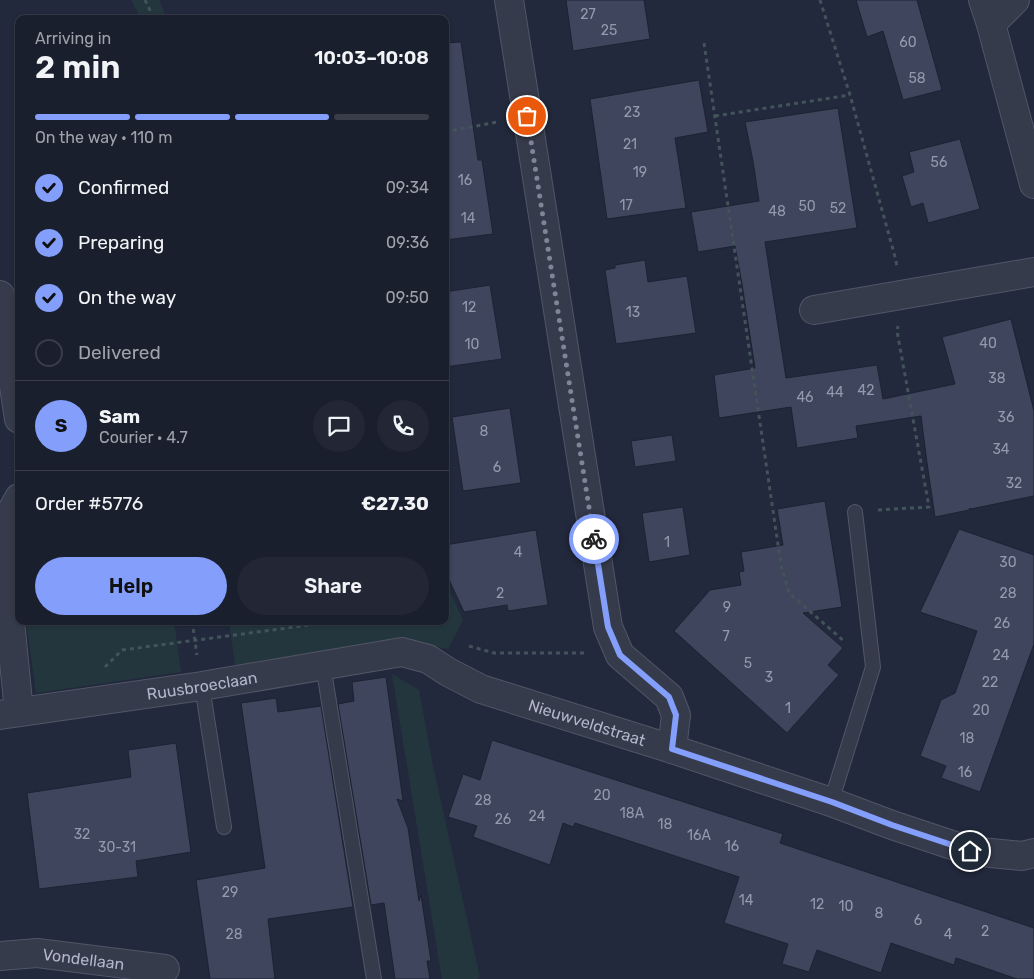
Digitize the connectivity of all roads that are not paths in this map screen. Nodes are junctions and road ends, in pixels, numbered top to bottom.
1 (509, 0) edge
2 (1015, 0) edge
3 (987, 12) edge
4 (1034, 184) edge
5 (1034, 272) edge
6 (0, 295) edge
7 (814, 310) dead end
8 (15, 393) edge
9 (15, 505) edge
10 (855, 512) dead end
11 (402, 652) joint
12 (323, 665) junction
13 (202, 686) junction
14 (9, 714) edge
15 (672, 749) junction
16 (832, 802) junction
17 (224, 827) dead end
18 (1034, 853) edge
19 (0, 956) edge
20 (165, 969) dead end
21 (374, 979) edge

1 - 15 street
2 - 3 street
3 - 4 street
5 - 7 street
6 - 8 street
9 - 14 street
10 - 16 lane
11 - 12 street, Ruusbroeclaan
11 - 15 street, Nieuwveldstraat
12 - 13 street, Ruusbroeclaan
12 - 21 lane
13 - 14 street, Ruusbroeclaan
13 - 17 lane
15 - 16 street, Nieuwveldstraat
16 - 18 street, Nieuwveldstraat
19 - 20 street, Vondellaan

